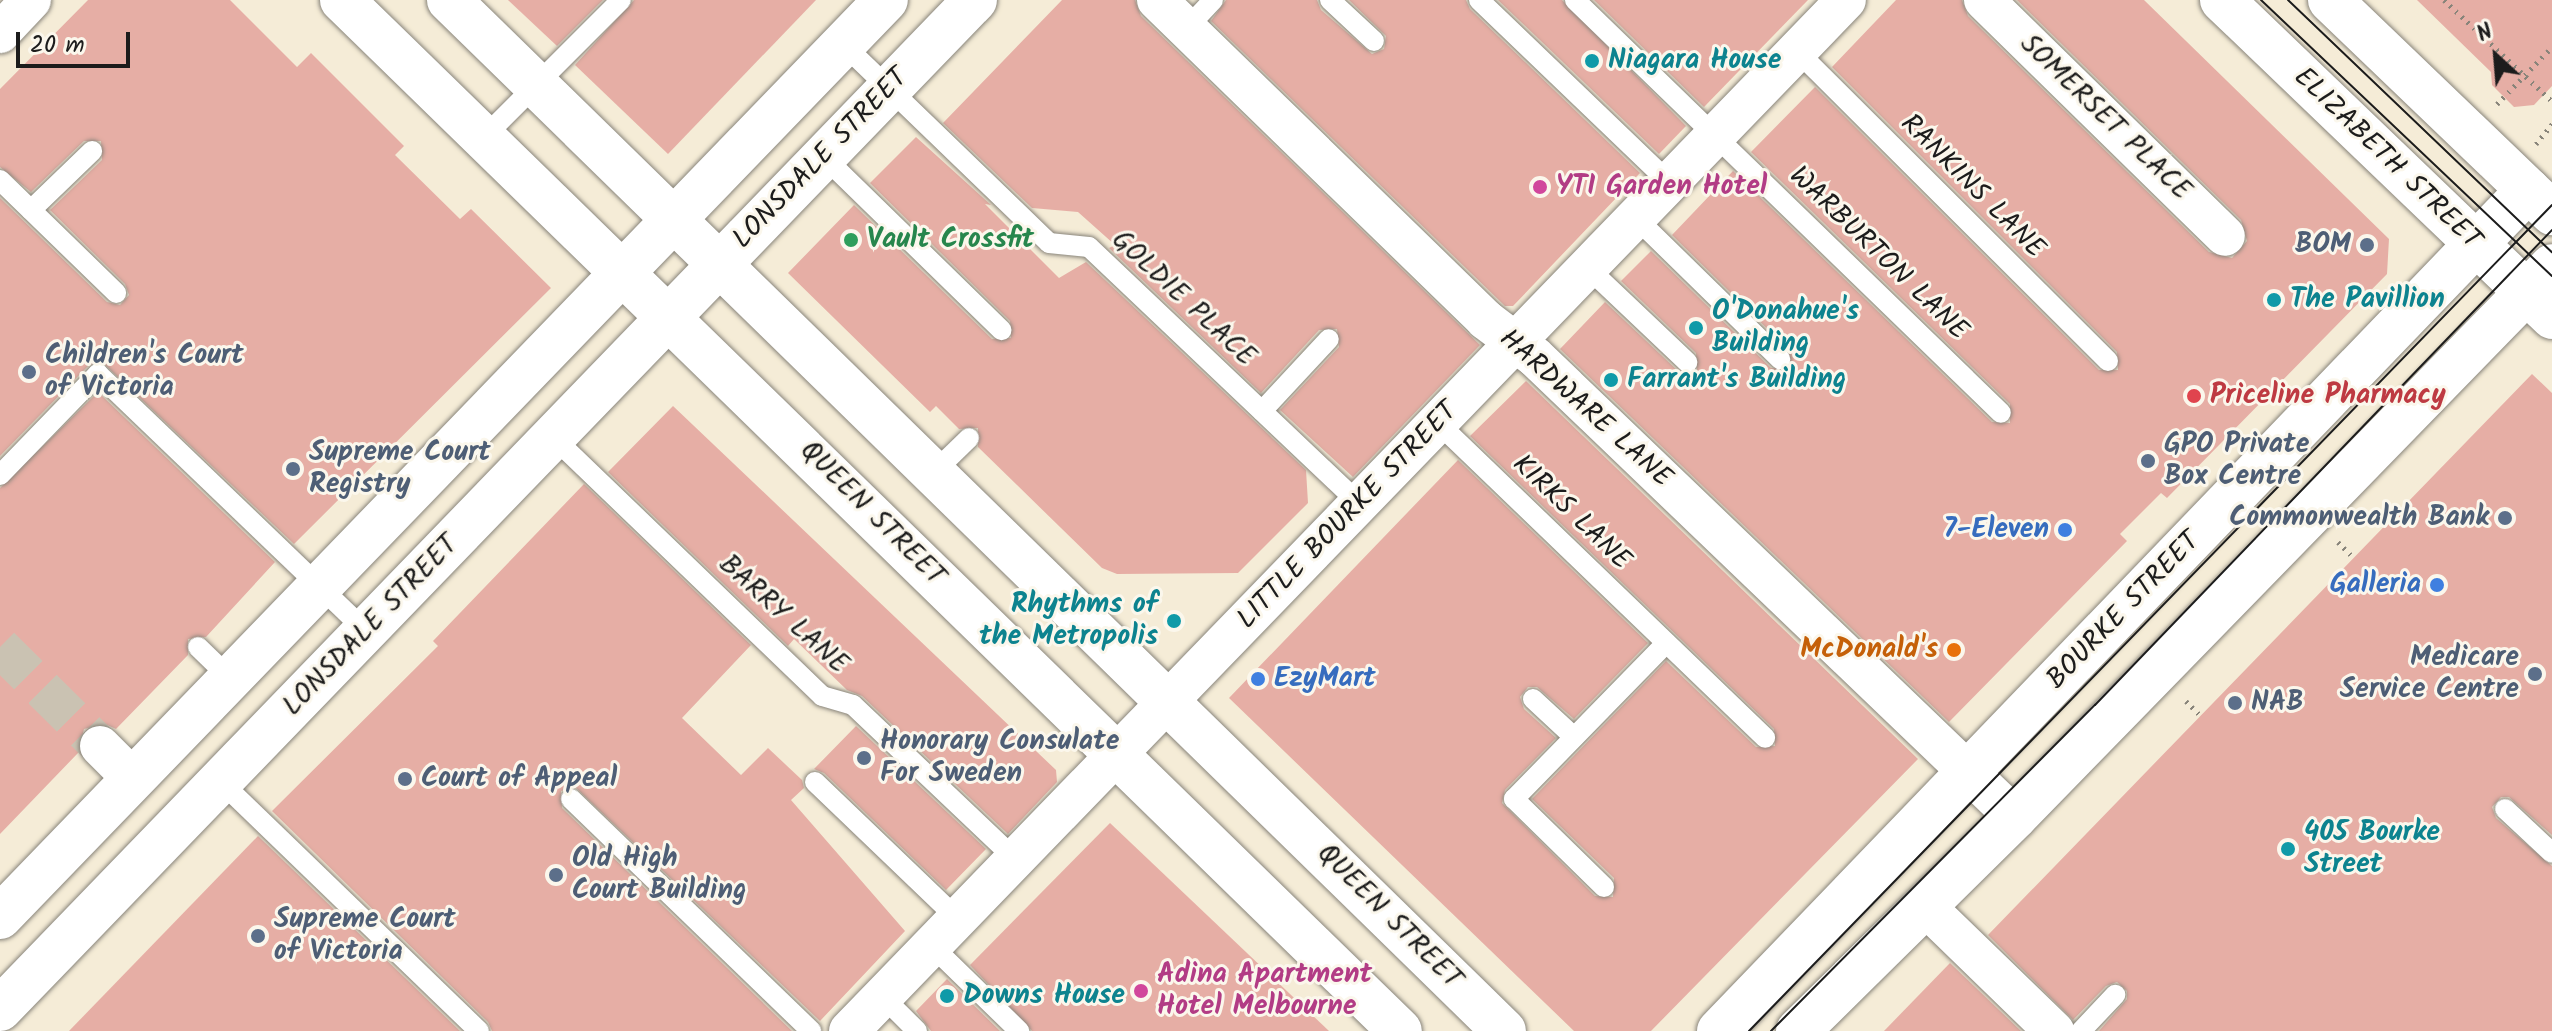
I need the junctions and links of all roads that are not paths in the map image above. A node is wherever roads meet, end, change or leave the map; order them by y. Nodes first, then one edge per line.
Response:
1 (31, 0) edge
2 (342, 0) edge
3 (449, 0) edge
4 (621, 0) edge
5 (886, 0) edge
6 (975, 0) edge
7 (1157, 0) edge
8 (1330, 0) edge
9 (1479, 0) edge
10 (1575, 0) edge
11 (1984, 0) edge
12 (2222, 0) edge
13 (2330, 0) edge
14 (1841, 2) edge
15 (1200, 14) edge
16 (0, 33) edge
17 (1374, 41) dead end
18 (843, 44) junction
19 (1797, 51) junction
20 (535, 85) junction
21 (889, 88) junction
22 (1716, 135) junction
23 (483, 138) junction
24 (92, 151) dead end
25 (824, 157) junction
26 (0, 180) edge
27 (1670, 183) junction
28 (2536, 185) edge
29 (31, 210) junction
30 (1636, 218) junction
31 (673, 222) junction
32 (2225, 236) dead end
33 (2475, 244) junction
34 (718, 266) junction
35 (1588, 268) junction
36 (623, 274) junction
37 (2543, 292) edge
38 (116, 293) dead end
39 (669, 317) junction
40 (1001, 330) dead end
41 (1329, 339) dead end
42 (1516, 343) junction
43 (1780, 359) dead end
44 (2108, 361) dead end
45 (1687, 362) dead end
46 (1262, 411) junction
47 (2001, 413) dead end
48 (1438, 423) junction
49 (553, 437) junction
50 (969, 438) dead end
51 (0, 475) edge
52 (931, 475) junction
53 (1360, 504) junction
54 (319, 586) junction
55 (366, 631) junction
56 (1666, 643) junction
57 (198, 647) dead end
58 (231, 679) junction
59 (1533, 699) dead end
60 (1169, 700) junction
61 (1574, 737) junction
62 (1765, 738) dead end
63 (100, 746) tunnel mouth
64 (1116, 757) junction
65 (1969, 773) junction
66 (133, 779) junction
67 (220, 781) junction
68 (815, 782) dead end
69 (571, 799) dead end
70 (2505, 809) dead end
71 (2015, 817) junction
72 (2552, 853) edge
73 (1015, 859) junction
74 (1604, 887) dead end
75 (1925, 906) junction
76 (0, 917) edge
77 (945, 932) junction
78 (2115, 995) dead end
79 (883, 997) junction
80 (0, 1009) edge
81 (479, 1031) edge
82 (811, 1031) edge
83 (849, 1031) edge
84 (917, 1031) edge
85 (1019, 1031) edge
86 (1400, 1031) edge
87 (1504, 1031) edge
88 (1719, 1031) edge
89 (1798, 1031) edge
90 (2054, 1031) edge
91 (2081, 1031) edge

1 - 16 street
2 - 23 main road, QUEEN STREET
3 - 20 main road, QUEEN STREET
4 - 20 lane
5 - 18 main road
6 - 21 main road, LONSDALE STREET
7 - 15 street, HARDWARE LANE
8 - 17 lane
9 - 27 lane
10 - 22 lane, WARBURTON LANE
11 - 32 street, SOMERSET PLACE
12 - 33 main road, ELIZABETH STREET
13 - 28 main road
14 - 19 street, LITTLE BOURKE STREET
15 - 42 street, HARDWARE LANE
18 - 21 lane, GOLDIE PLACE
18 - 31 main road
19 - 22 street, LITTLE BOURKE STREET
19 - 44 lane, RANKINS LANE
20 - 23 lane
20 - 31 main road, QUEEN STREET
21 - 25 main road, LONSDALE STREET
21 - 46 lane, GOLDIE PLACE
22 - 27 street, LITTLE BOURKE STREET
22 - 47 lane, WARBURTON LANE
23 - 36 main road, QUEEN STREET
24 - 29 lane
25 - 34 main road, LONSDALE STREET
25 - 40 lane
26 - 29 lane
27 - 30 street, LITTLE BOURKE STREET
28 - 33 main road, BOURKE STREET
29 - 38 lane
30 - 35 street, LITTLE BOURKE STREET
30 - 43 lane
31 - 34 main road, QUEEN STREET
31 - 36 main road
33 - 37 main road, ELIZABETH STREET
33 - 65 main road, BOURKE STREET
34 - 39 main road, LONSDALE STREET
34 - 52 main road, QUEEN STREET
35 - 42 street, LITTLE BOURKE STREET
35 - 45 lane
36 - 39 main road, QUEEN STREET
36 - 54 main road
37 - 71 main road
39 - 49 main road, LONSDALE STREET
39 - 64 main road, QUEEN STREET
41 - 46 lane
42 - 48 street, LITTLE BOURKE STREET
42 - 65 street, HARDWARE LANE
46 - 53 lane, GOLDIE PLACE
48 - 53 street, LITTLE BOURKE STREET
48 - 56 lane, KIRKS LANE
49 - 55 main road, LONSDALE STREET
49 - 73 lane, BARRY LANE
50 - 52 lane
51 - 54 lane
52 - 60 main road, QUEEN STREET
53 - 60 street, LITTLE BOURKE STREET
54 - 55 lane
54 - 58 main road
55 - 67 main road, LONSDALE STREET
56 - 61 lane
56 - 62 lane, KIRKS LANE
57 - 58 lane
58 - 66 main road
59 - 61 lane
60 - 64 street, LITTLE BOURKE STREET
60 - 87 main road, QUEEN STREET
61 - 74 lane
63 - 66 street
64 - 73 street, LITTLE BOURKE STREET
64 - 86 main road, QUEEN STREET
65 - 71 street, HARDWARE LANE
65 - 88 main road, BOURKE STREET
66 - 76 main road
67 - 80 main road, LONSDALE STREET
67 - 81 lane
68 - 77 lane
69 - 82 lane
70 - 72 lane
71 - 75 main road
73 - 77 street, LITTLE BOURKE STREET
75 - 89 main road
75 - 90 street
77 - 79 street, LITTLE BOURKE STREET
77 - 85 lane
78 - 91 lane
79 - 83 street, LITTLE BOURKE STREET
79 - 84 lane

